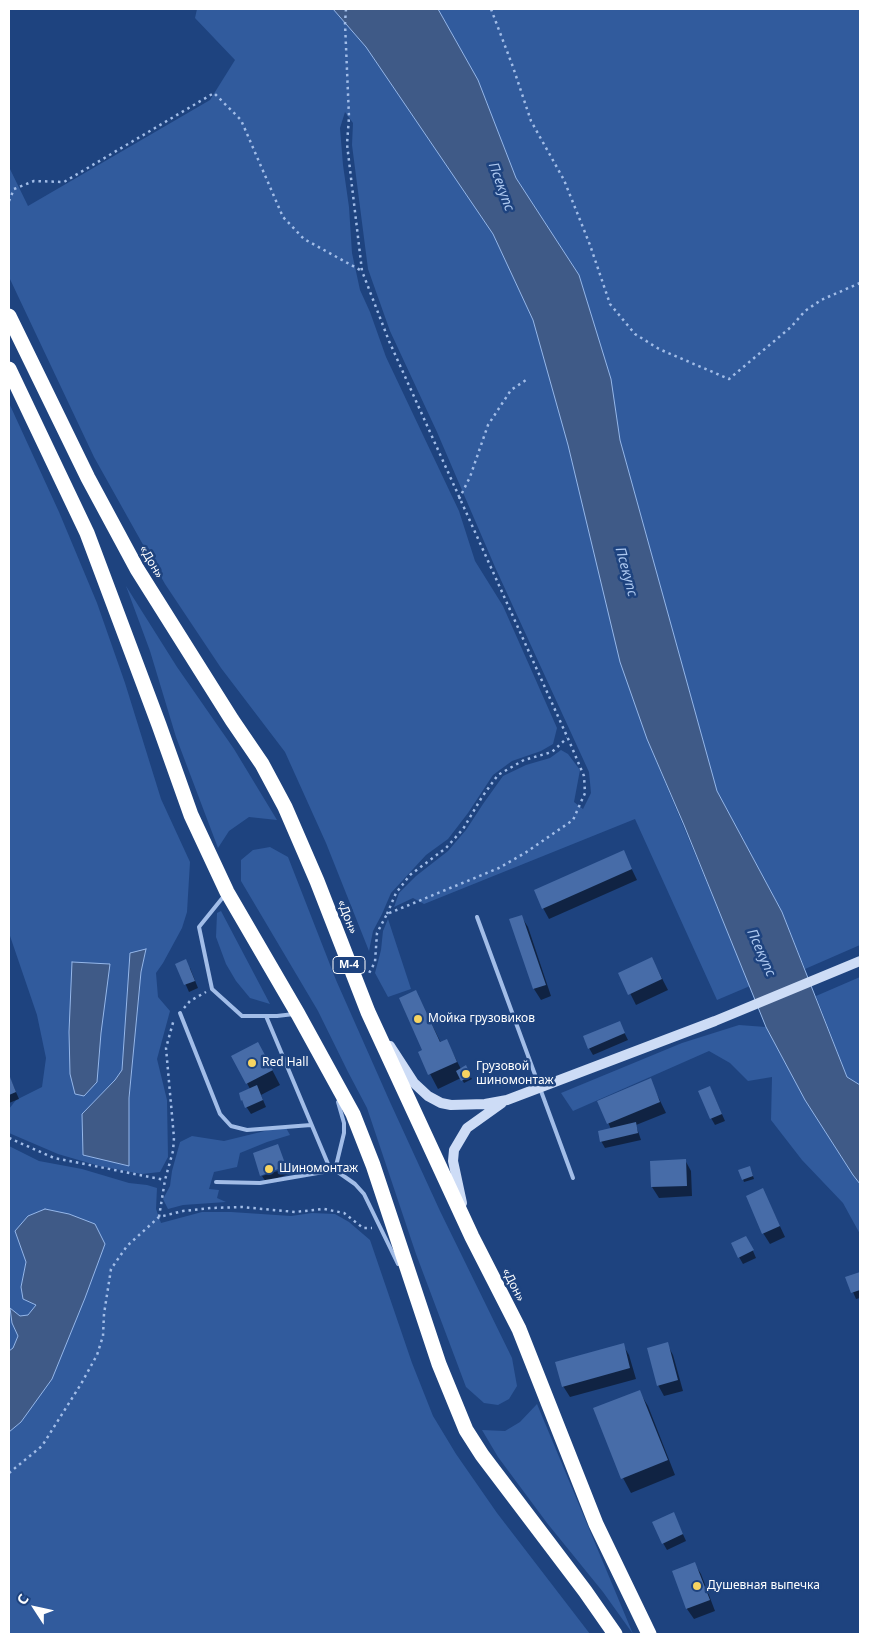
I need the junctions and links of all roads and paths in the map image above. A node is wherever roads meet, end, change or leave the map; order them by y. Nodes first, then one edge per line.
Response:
1 (346, 9) edge
2 (491, 9) edge
3 (9, 201) edge
4 (362, 272) junction
5 (860, 283) edge
6 (9, 316) edge
7 (9, 369) edge
8 (526, 380) dead end
9 (459, 500) junction
10 (567, 738) junction
11 (227, 892) junction
12 (388, 914) junction
13 (477, 917) dead end
14 (860, 961) edge
15 (212, 989) junction
16 (360, 992) junction
17 (368, 1012) junction
18 (180, 1013) junction
19 (298, 1014) junction
20 (266, 1016) junction
21 (317, 1048) junction
22 (540, 1088) junction
23 (334, 1091) dead end
24 (337, 1100) dead end
25 (507, 1100) junction
26 (311, 1125) junction
27 (9, 1138) edge
28 (333, 1170) junction
29 (573, 1178) dead end
30 (165, 1180) junction
31 (216, 1182) dead end
32 (159, 1217) junction
33 (381, 1229) junction
34 (472, 1237) junction
35 (400, 1266) dead end
36 (404, 1274) dead end
37 (416, 1299) junction
38 (9, 1473) edge
39 (615, 1634) edge
40 (649, 1634) edge

1 - 4 path
2 - 5 path
3 - 4 path
4 - 9 path
6 - 16 highway, «Дон» / М-4
7 - 11 highway
8 - 9 path
9 - 10 path
10 - 12 path
10 - 12 path
11 - 15 lane
11 - 19 highway
12 - 16 path
13 - 22 lane
14 - 22 main road
15 - 18 path
15 - 20 lane
16 - 17 highway, «Дон» / М-4
17 - 25 main road, М-4
17 - 34 highway, «Дон» / М-4
18 - 26 lane
18 - 30 path
19 - 20 lane
19 - 21 highway
20 - 26 lane
21 - 23 lane
21 - 37 highway
22 - 25 main road
22 - 29 lane
24 - 28 lane
25 - 34 main road, М-4
26 - 28 lane
27 - 30 path
28 - 31 lane
28 - 33 lane
30 - 32 path
32 - 33 path
32 - 38 path
33 - 35 lane
34 - 40 highway, «Дон» / М-4
36 - 37 lane
37 - 39 highway

